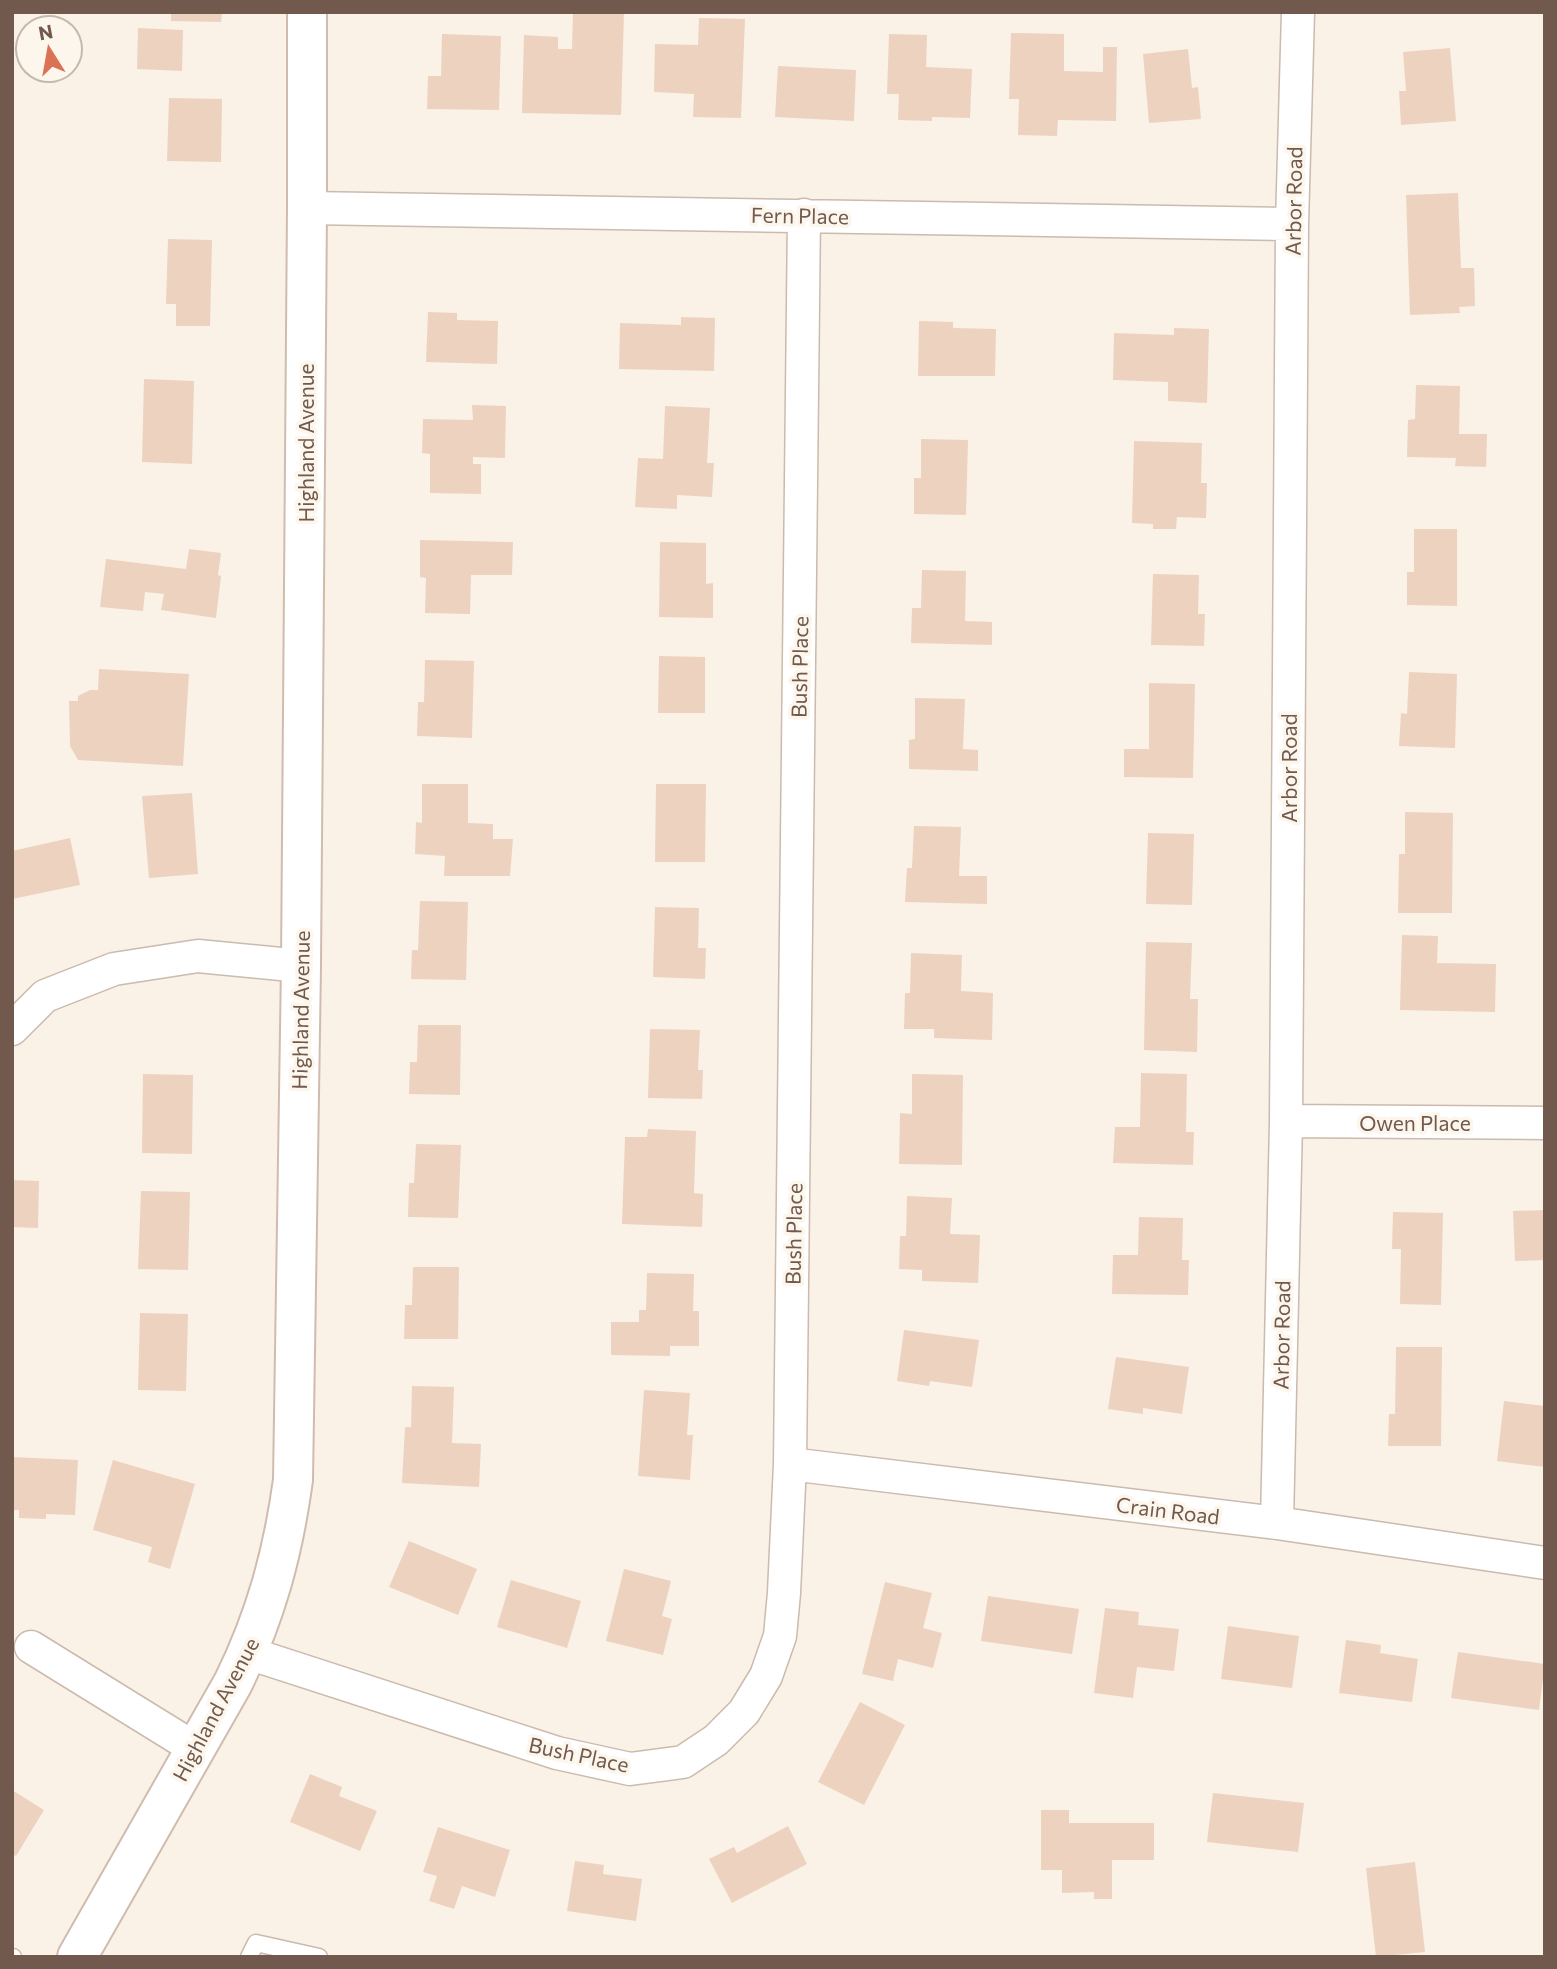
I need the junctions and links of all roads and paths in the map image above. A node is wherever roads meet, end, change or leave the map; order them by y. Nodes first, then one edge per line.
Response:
1 (307, 12) edge
2 (1298, 12) edge
3 (307, 208) junction
4 (804, 215) junction
5 (1292, 224) junction
6 (301, 966) junction
7 (12, 1029) edge
8 (1286, 1121) junction
9 (1545, 1123) edge
10 (790, 1464) junction
11 (1277, 1523) junction
12 (1545, 1563) edge
13 (30, 1647) dead end
14 (248, 1653) junction
15 (196, 1749) junction
16 (77, 1957) edge
17 (249, 1957) edge
18 (320, 1957) edge

1 - 3 street, Highland Avenue
2 - 5 street, Arbor Road
3 - 4 street, Fern Place
3 - 6 street, Highland Avenue
4 - 5 street, Fern Place
4 - 10 street, Bush Place
5 - 8 street, Arbor Road
6 - 7 street
6 - 14 street, Highland Avenue
8 - 9 street, Owen Place
8 - 11 street, Arbor Road
10 - 11 street, Crain Road
10 - 14 street, Bush Place
11 - 12 street, Crain Road
13 - 15 street
14 - 15 street, Highland Avenue
15 - 16 street, Highland Avenue
17 - 18 lane

